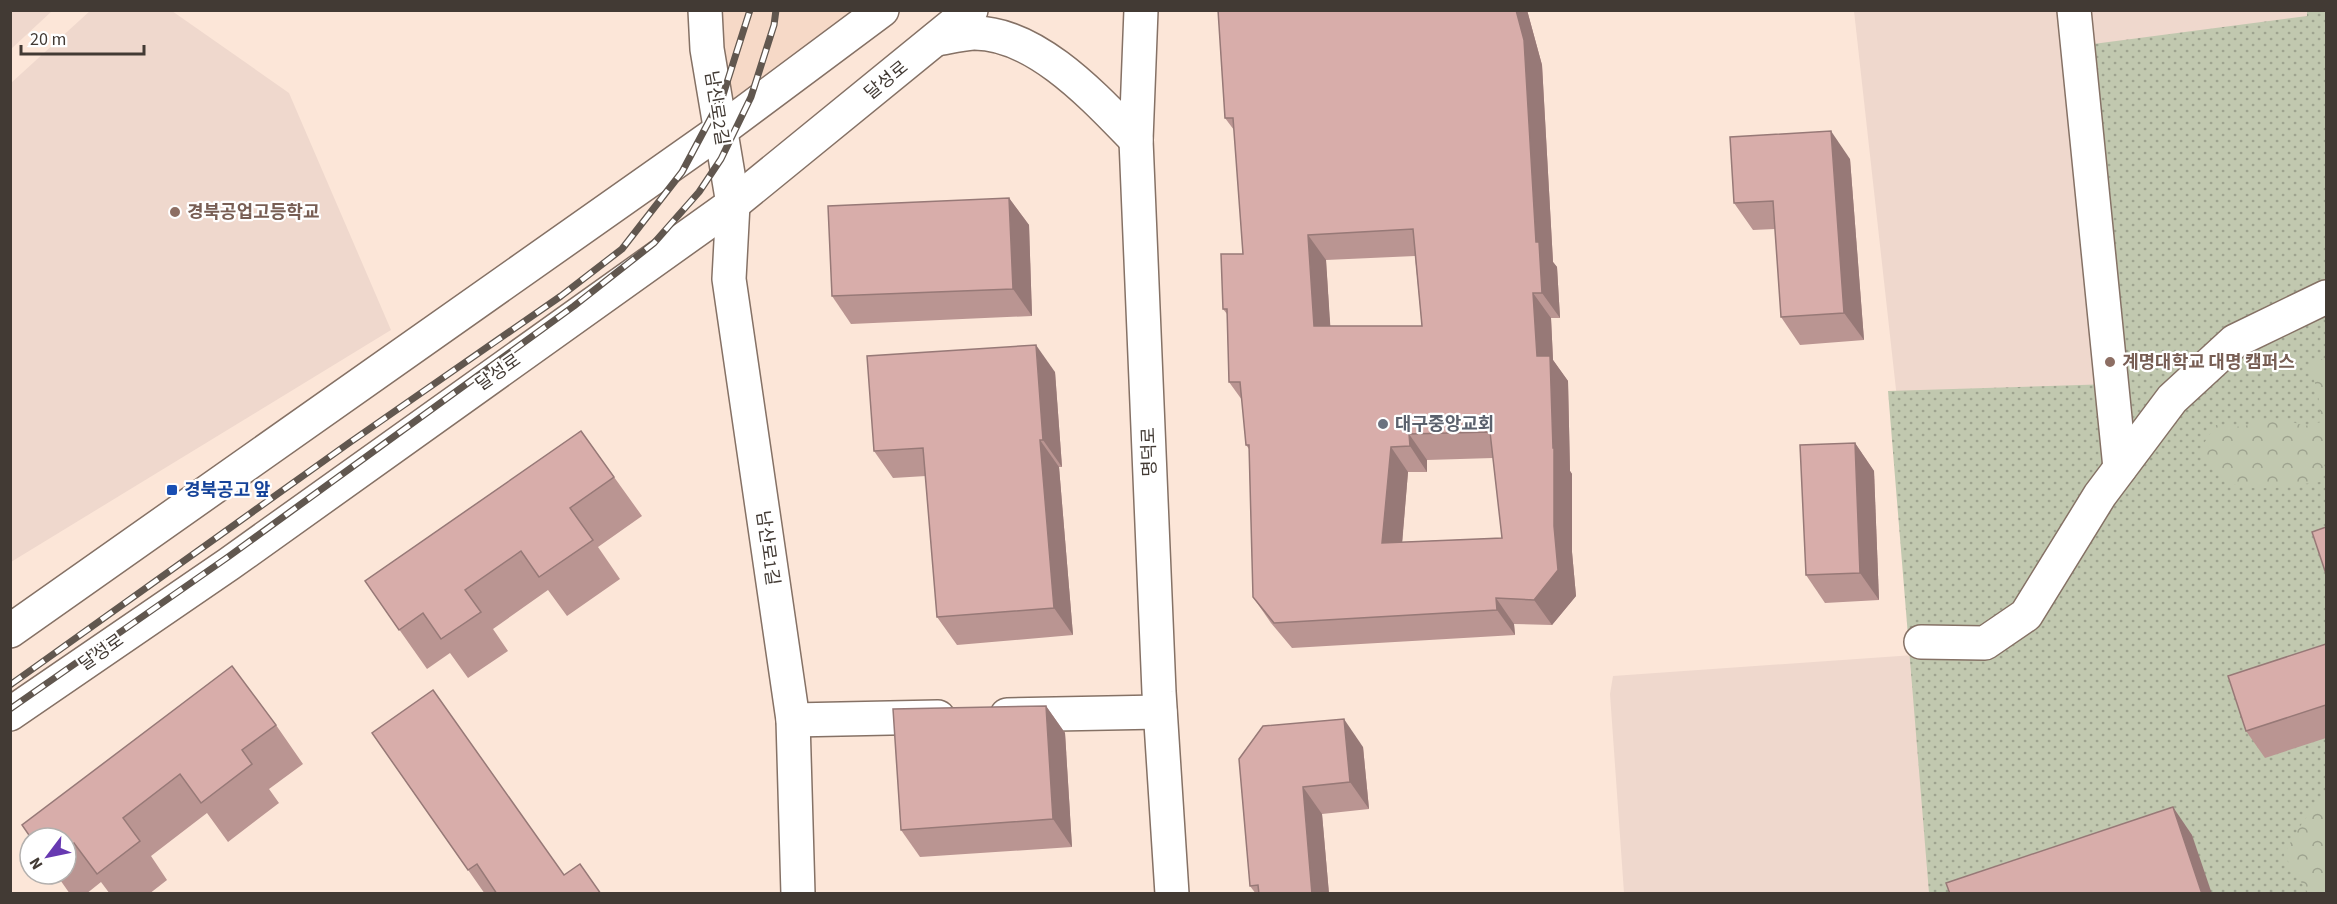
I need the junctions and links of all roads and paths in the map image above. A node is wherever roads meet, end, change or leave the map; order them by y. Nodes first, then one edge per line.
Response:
1 (705, 10) edge
2 (882, 10) edge
3 (971, 10) edge
4 (1141, 10) edge
5 (2074, 10) edge
6 (936, 39) junction
7 (721, 130) junction
8 (1136, 140) junction
9 (733, 204) junction
10 (2326, 297) edge
11 (2120, 468) junction
12 (10, 631) edge
13 (1920, 642) dead end
14 (1160, 712) junction
15 (10, 714) edge
16 (792, 720) junction
17 (798, 894) edge
18 (1172, 894) edge

1 - 7 main road, 남산로2길
2 - 7 main road
3 - 6 main road, 달성로
4 - 8 main road, 명덕로
5 - 11 main road
6 - 8 main road
6 - 9 main road, 달성로
7 - 9 main road, 남산로2길
7 - 12 main road
8 - 14 main road, 명덕로
9 - 15 main road, 달성로
9 - 16 main road, 남산로1길
10 - 11 main road
11 - 13 main road
14 - 16 main road
14 - 18 main road, 명덕로
16 - 17 main road, 남산로1길

